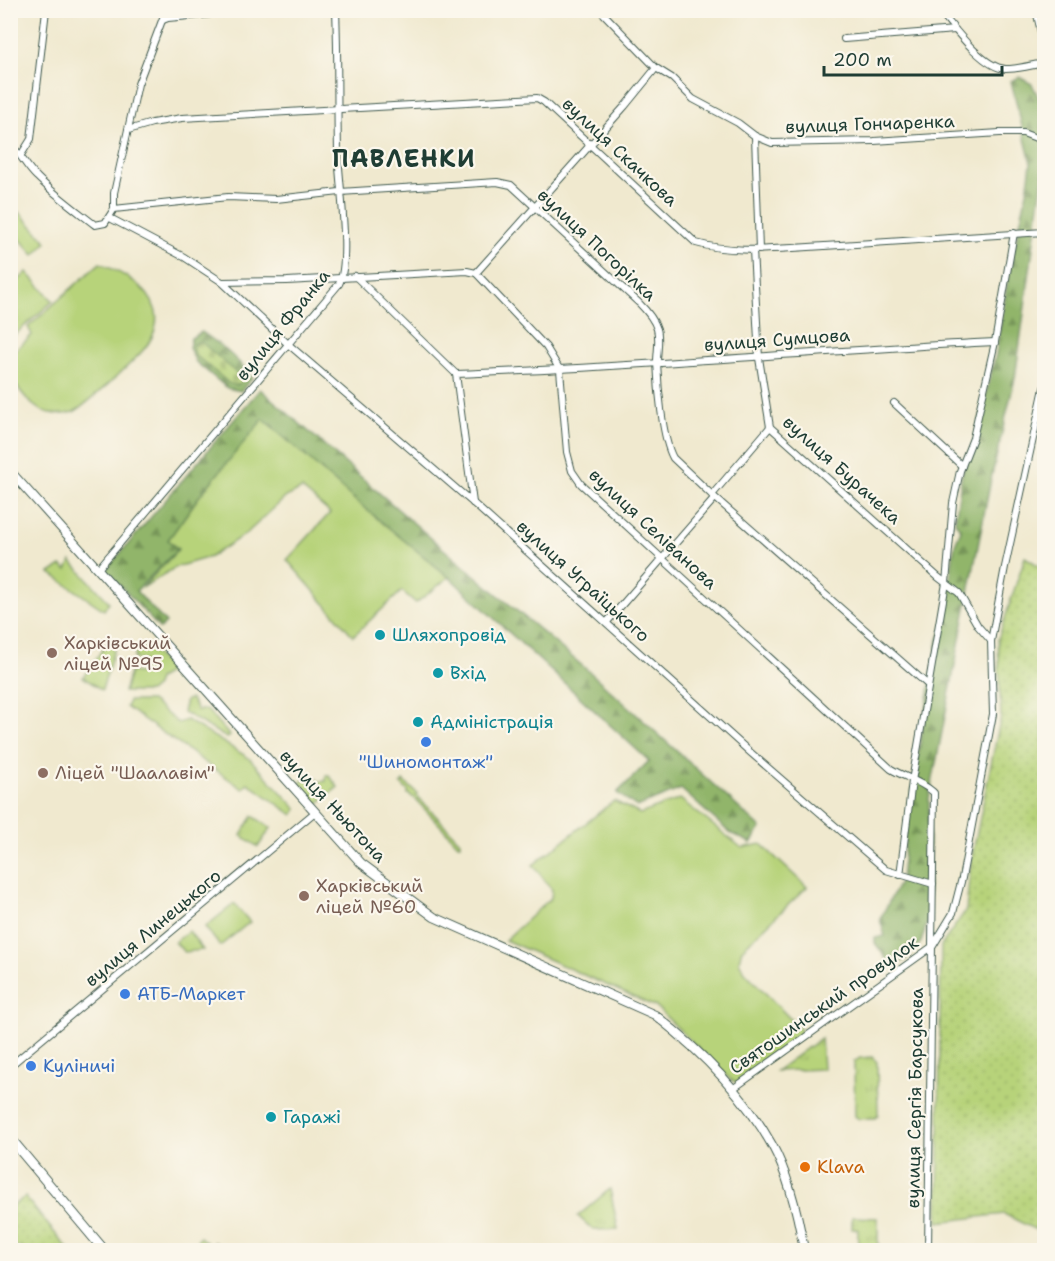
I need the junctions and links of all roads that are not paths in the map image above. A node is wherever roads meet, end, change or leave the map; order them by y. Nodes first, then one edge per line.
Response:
1 (46, 10) edge
2 (166, 10) edge
3 (255, 10) edge
4 (336, 10) edge
5 (600, 10) edge
6 (939, 10) edge
7 (1036, 10) edge
8 (163, 20) junction
9 (955, 30) junction
10 (1043, 31) edge
11 (844, 39) dead end
12 (1044, 46) edge
13 (1044, 63) edge
14 (656, 68) junction
15 (339, 108) junction
16 (128, 130) junction
17 (755, 136) junction
18 (1044, 141) edge
19 (10, 144) edge
20 (589, 145) junction
21 (21, 155) junction
22 (340, 192) junction
23 (534, 206) junction
24 (114, 209) junction
25 (110, 218) junction
26 (1044, 232) edge
27 (1014, 233) junction
28 (756, 250) junction
29 (476, 273) junction
30 (355, 276) junction
31 (343, 277) junction
32 (222, 282) junction
33 (995, 342) junction
34 (288, 344) junction
35 (759, 358) junction
36 (657, 364) junction
37 (560, 370) junction
38 (456, 374) junction
39 (1044, 388) edge
40 (894, 403) dead end
41 (770, 427) junction
42 (962, 466) junction
43 (10, 471) edge
44 (714, 496) junction
45 (473, 503) junction
46 (662, 560) junction
47 (98, 569) junction
48 (946, 583) junction
49 (606, 622) junction
50 (990, 641) junction
51 (927, 684) junction
52 (912, 781) junction
53 (934, 794) joint
54 (315, 812) junction
55 (900, 875) junction
56 (933, 884) junction
57 (933, 946) junction
58 (10, 1066) edge
59 (734, 1088) junction
60 (10, 1138) edge
61 (104, 1251) edge
62 (804, 1251) edge
63 (928, 1251) edge

1 - 21 street
2 - 8 street
3 - 8 street
4 - 15 street, вулиця Франка
5 - 14 street, вулиця Гончаренка
6 - 9 street
7 - 10 street
8 - 16 street
9 - 11 street
9 - 13 street
10 - 12 street
14 - 17 street, вулиця Гончаренка
14 - 20 street
15 - 16 street, вулиця Скачкова
15 - 20 street, вулиця Скачкова
15 - 22 street, вулиця Франка
16 - 24 street
17 - 18 street, вулиця Гончаренка
17 - 28 street, вулиця Бурачека
19 - 21 street
20 - 23 street
20 - 28 street, вулиця Скачкова
21 - 25 street
22 - 23 street, вулиця Погорілка
22 - 24 street, вулиця Погорілка
22 - 31 street, вулиця Франка
23 - 29 street
23 - 36 street, вулиця Погорілка
24 - 25 street
25 - 32 street
26 - 27 street, вулиця Скачкова
27 - 28 street, вулиця Скачкова
27 - 33 street
28 - 35 street, вулиця Бурачека
29 - 30 street
29 - 37 street, вулиця Селіванова
30 - 31 street
30 - 38 street
31 - 32 street
31 - 34 street, вулиця Франка
32 - 34 street, вулиця Уграїцького
33 - 35 street, вулиця Сумцова
33 - 42 street
34 - 45 street, вулиця Уграїцького
34 - 47 street, вулиця Франка
35 - 36 street, вулиця Сумцова
35 - 41 street, вулиця Бурачека
36 - 37 street, вулиця Сумцова
36 - 44 street, вулиця Погорілка
37 - 38 street, вулиця Сумцова
37 - 46 street, вулиця Селіванова
38 - 45 street
39 - 50 street
40 - 42 street
41 - 44 street
41 - 48 street, вулиця Бурачека
42 - 48 street
43 - 47 street, вулиця Ньютона
44 - 46 street
44 - 51 street, вулиця Погорілка
45 - 49 street, вулиця Уграїцького
46 - 49 street
46 - 52 street, вулиця Селіванова
47 - 54 street, вулиця Ньютона
48 - 50 street, вулиця Бурачека
48 - 51 street
49 - 55 street, вулиця Уграїцького
50 - 57 street
51 - 52 street
52 - 53 street, вулиця Селіванова
52 - 55 street
53 - 56 street, вулиця Сергія Барсукова
54 - 58 street, вулиця Линецького
54 - 59 street, вулиця Ньютона
55 - 56 street, вулиця Уграїцького
56 - 57 street, вулиця Сергія Барсукова
57 - 59 street, Святошинський провулок
57 - 63 street, вулиця Сергія Барсукова
59 - 62 street, вулиця Ньютона
60 - 61 main road

